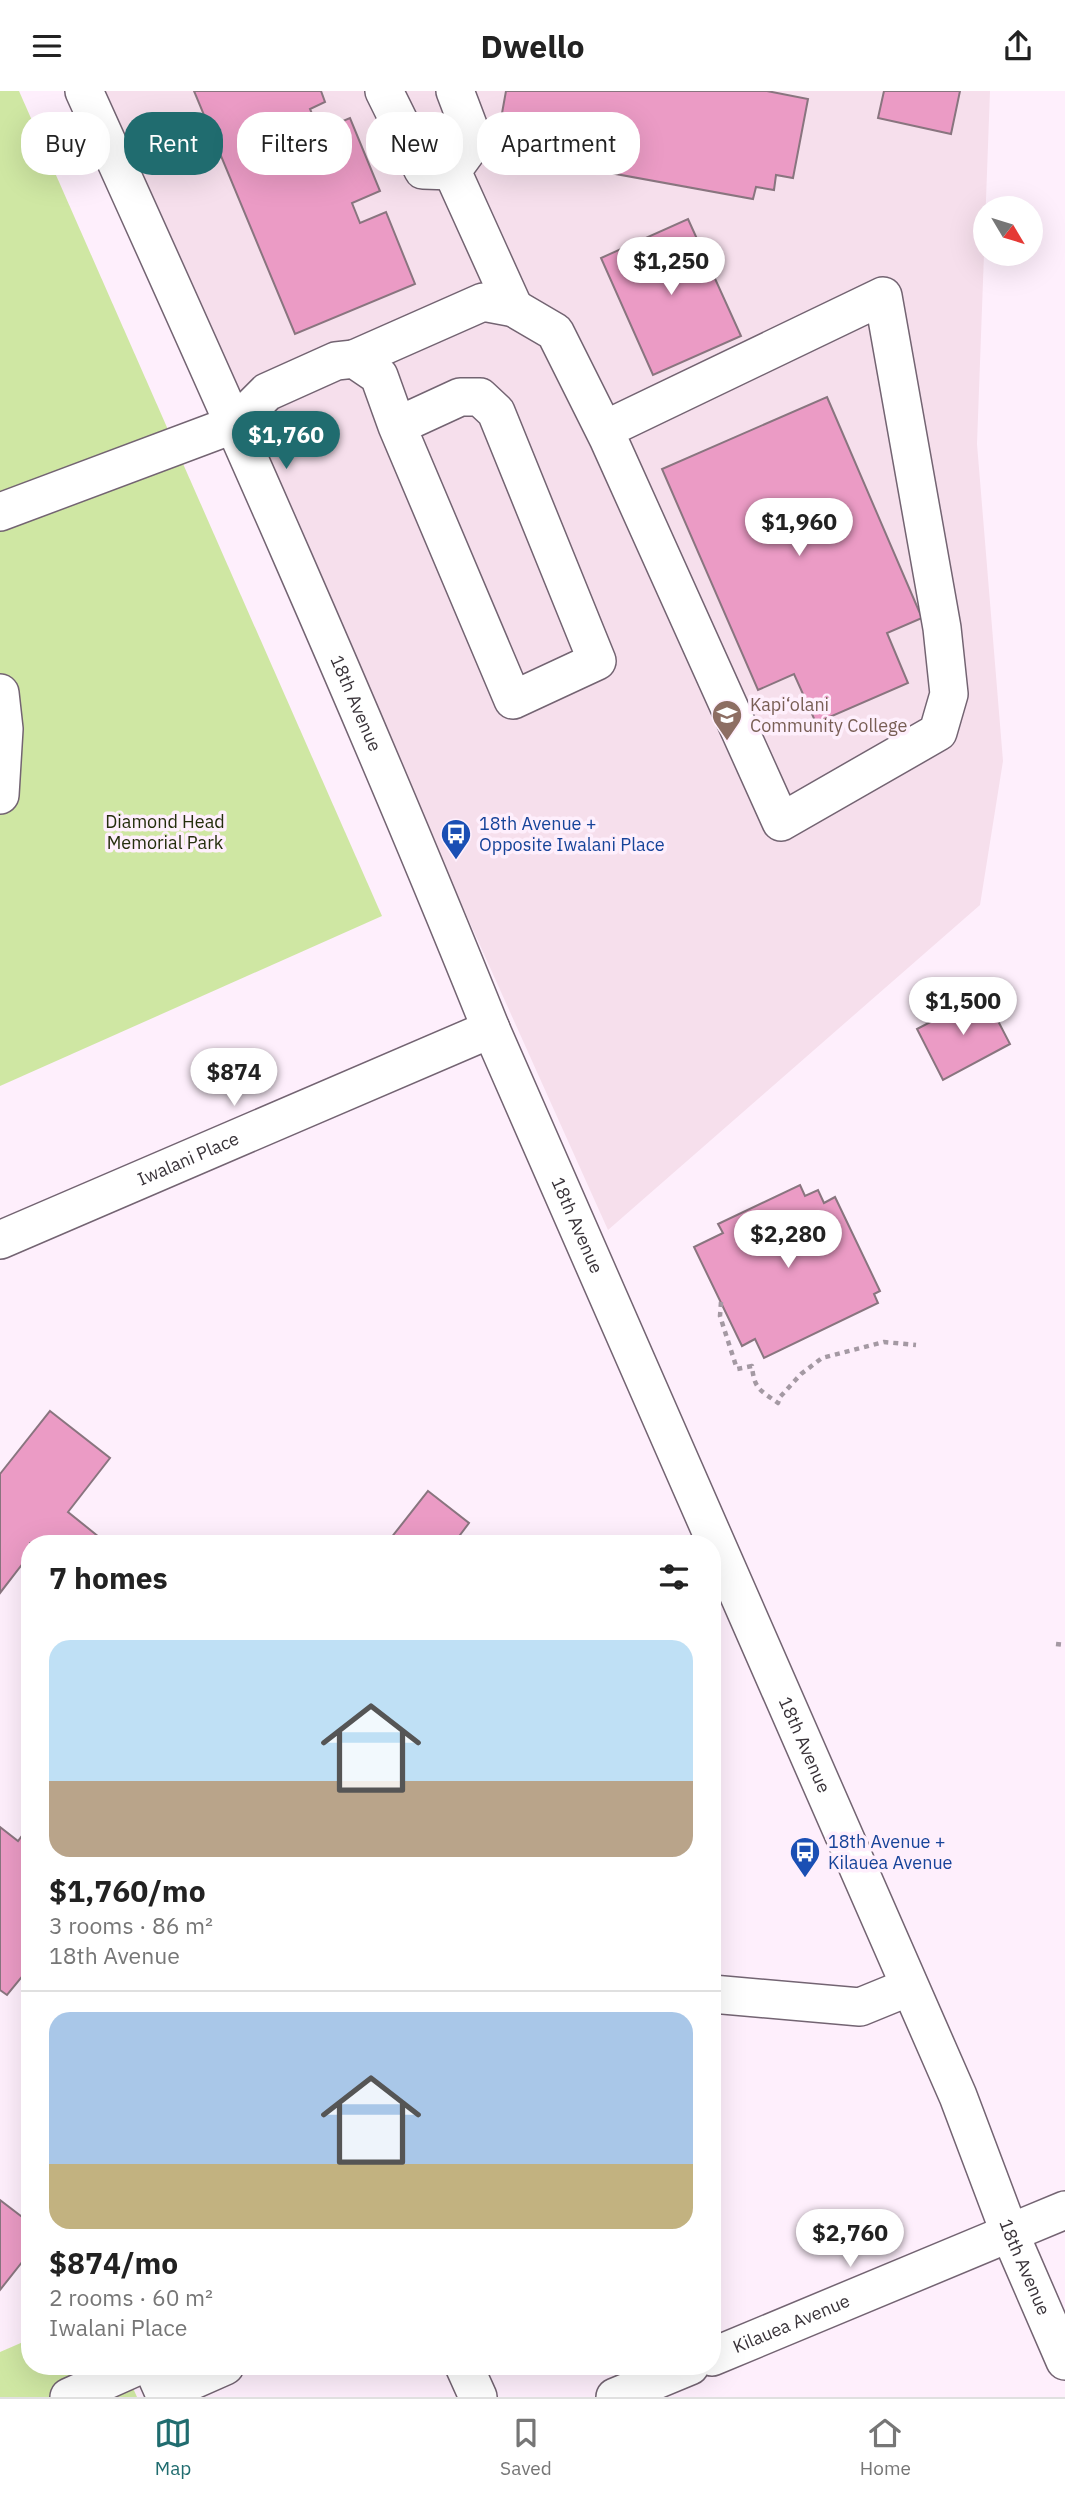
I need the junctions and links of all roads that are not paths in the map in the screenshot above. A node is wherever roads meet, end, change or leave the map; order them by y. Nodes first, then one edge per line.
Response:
1 (84, 91) edge
2 (384, 91) edge
3 (455, 91) edge
4 (394, 112) edge
5 (463, 112) edge
6 (463, 112) edge
7 (463, 156) edge
8 (454, 175) edge
9 (514, 308) junction
10 (354, 359) junction
11 (235, 424) junction
12 (397, 426) junction
13 (604, 430) junction
14 (0, 512) edge
15 (0, 693) edge
16 (0, 795) edge
17 (491, 1029) junction
18 (0, 1240) edge
19 (712, 1535) edge
20 (721, 1556) edge
21 (909, 1987) junction
22 (721, 1995) edge
23 (1065, 2210) edge
24 (1010, 2234) junction
25 (721, 2353) edge
26 (1065, 2361) edge
27 (118, 2375) edge
28 (156, 2375) edge
29 (205, 2375) edge
30 (468, 2375) edge
31 (668, 2375) edge
32 (69, 2397) edge
33 (478, 2397) edge
34 (615, 2397) edge

1 - 11 street, 18th Avenue
2 - 4 street
3 - 6 street
5 - 7 street
8 - 9 street
9 - 10 street
9 - 13 street
10 - 11 street
10 - 12 street
11 - 14 street
11 - 17 street, 18th Avenue
12 - 12 street
13 - 13 street
15 - 16 street
17 - 18 street, Iwalani Place
17 - 19 street, 18th Avenue
20 - 21 street, 18th Avenue
21 - 22 street
21 - 24 street, 18th Avenue
23 - 24 street, Kilauea Avenue
24 - 25 street, Kilauea Avenue
24 - 26 street, 18th Avenue
27 - 32 street
28 - 29 street
30 - 33 street
31 - 34 street

